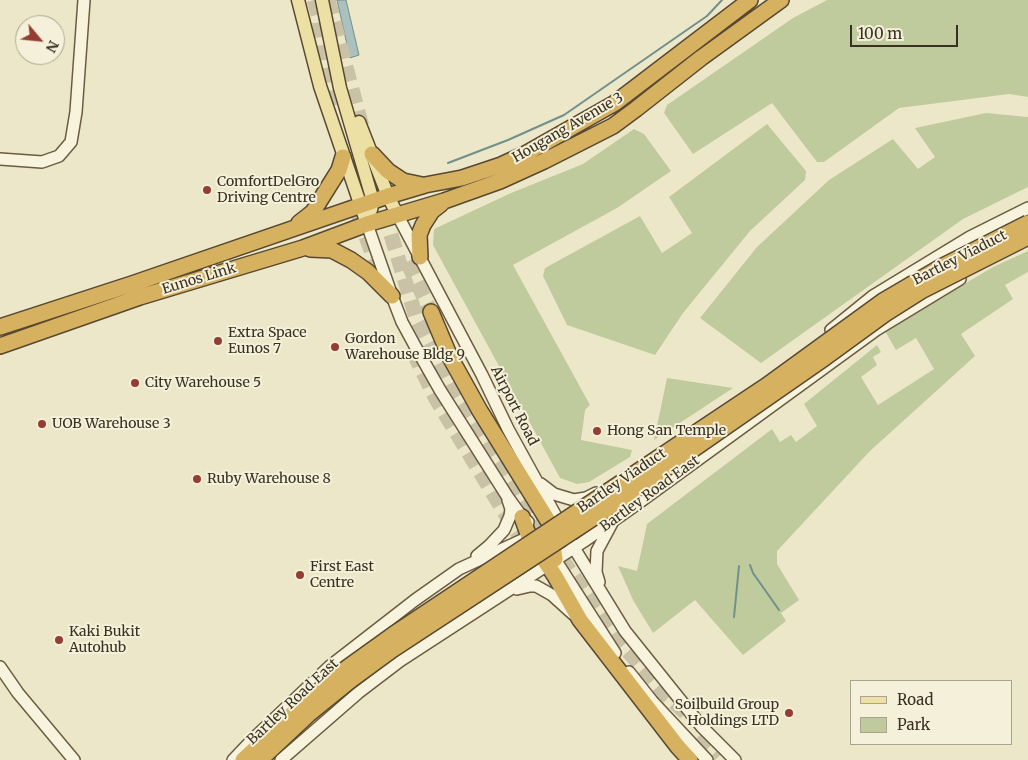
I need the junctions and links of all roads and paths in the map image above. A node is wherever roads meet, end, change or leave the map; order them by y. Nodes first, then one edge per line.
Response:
1 (84, 0) edge
2 (298, 0) edge
3 (322, 0) edge
4 (781, 0) edge
5 (747, 3) edge
6 (327, 30) junction
7 (638, 86) junction
8 (655, 94) junction
9 (372, 154) junction
10 (343, 157) junction
11 (0, 159) edge
12 (425, 185) junction
13 (388, 196) junction
14 (444, 201) junction
15 (367, 203) junction
16 (1028, 208) edge
17 (398, 216) junction
18 (1028, 223) edge
19 (367, 224) junction
20 (285, 232) junction
21 (1028, 237) edge
22 (1028, 242) edge
23 (303, 248) junction
24 (420, 257) junction
25 (934, 259) junction
26 (947, 286) junction
27 (392, 296) junction
28 (431, 312) tunnel mouth
29 (0, 327) edge
30 (0, 346) edge
31 (749, 389) junction
32 (762, 413) junction
33 (537, 481) junction
34 (507, 496) junction
35 (522, 517) joint
36 (554, 521) junction
37 (612, 521) junction
38 (533, 535) junction
39 (574, 548) junction
40 (551, 562) junction
41 (459, 569) junction
42 (508, 591) junction
43 (606, 602) junction
44 (580, 620) junction
45 (0, 667) edge
46 (306, 710) junction
47 (74, 760) edge
48 (234, 760) edge
49 (243, 760) edge
50 (260, 760) edge
51 (281, 760) edge
52 (690, 760) edge
53 (707, 760) edge
54 (735, 760) edge

1 - 11 main road
2 - 10 main road, Airport Road
3 - 6 main road, Airport Road
4 - 8 highway, Hougang Avenue 3
5 - 7 highway, Hougang Avenue 3
6 - 9 main road, Airport Road
6 - 15 main road, Airport Road
7 - 8 highway
7 - 12 highway, Hougang Avenue 3
8 - 14 highway, Hougang Avenue 3
9 - 12 highway
9 - 13 main road, Airport Road
10 - 15 main road, Airport Road
10 - 20 highway
12 - 13 highway, Hougang Avenue 3
13 - 15 highway, Hougang Avenue 3
13 - 17 main road, Airport Road
14 - 17 highway, Hougang Avenue 3
14 - 24 highway
15 - 19 main road, Airport Road
15 - 20 highway, Eunos Link
16 - 25 main road
17 - 19 highway, Eunos Link
17 - 24 main road, Airport Road
18 - 46 highway, Bartley Viaduct, bridge
19 - 23 highway, Eunos Link
19 - 27 main road, Airport Road
20 - 29 highway, Eunos Link
21 - 46 highway, Bartley Viaduct, bridge
22 - 26 main road, Bartley Road East
23 - 27 highway
23 - 30 highway, Eunos Link
24 - 33 main road, Airport Road
25 - 26 main road
25 - 31 main road
26 - 32 main road, Bartley Road East
27 - 34 main road, Airport Road
28 - 36 highway
31 - 32 main road
31 - 33 main road
32 - 37 main road, Bartley Road East
33 - 36 main road, Airport Road
34 - 35 main road, Airport Road
34 - 41 main road
35 - 38 highway
36 - 38 main road, Bartley Road East
36 - 39 main road, Airport Road
36 - 40 highway
37 - 39 main road, Bartley Road East
37 - 43 main road
38 - 40 highway
38 - 41 main road, Bartley Road East
39 - 40 main road, Bartley Road East
39 - 43 main road, Airport Road
40 - 42 main road, Bartley Road East
40 - 44 highway
40 - 53 main road
41 - 48 main road, Bartley Road East
42 - 44 main road
42 - 51 main road, Bartley Road East
43 - 54 main road, Airport Road
44 - 52 highway
45 - 47 main road
46 - 49 highway, Bartley Road East
46 - 50 highway, Bartley Road East

